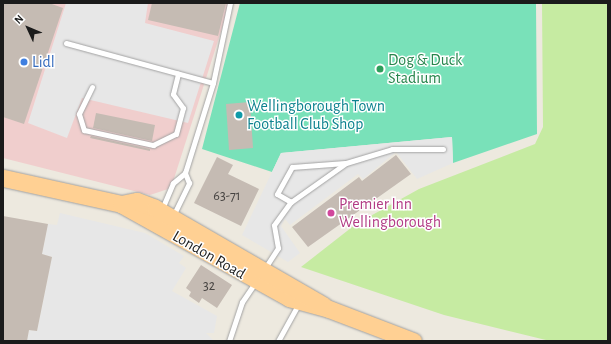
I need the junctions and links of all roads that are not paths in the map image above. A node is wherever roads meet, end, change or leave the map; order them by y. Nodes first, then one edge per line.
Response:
1 (230, 3) edge
2 (66, 43) dead end
3 (178, 74) junction
4 (213, 83) junction
5 (92, 87) dead end
6 (443, 149) dead end
7 (346, 163) junction
8 (185, 173) junction
9 (3, 178) edge
10 (291, 202) junction
11 (165, 218) junction
12 (260, 276) junction
13 (299, 302) junction
14 (329, 309) junction
15 (228, 341) edge
16 (278, 341) edge
17 (413, 341) edge

1 - 4 lane
2 - 3 lane
3 - 4 lane
3 - 5 lane
4 - 8 lane
6 - 7 lane
7 - 10 lane
7 - 10 lane
8 - 11 lane
8 - 11 lane
9 - 11 main road, London Road
10 - 12 lane
11 - 12 main road, London Road
12 - 13 main road, London Road
12 - 14 main road
12 - 15 lane
13 - 14 main road, London Road
13 - 16 lane
14 - 17 main road, London Road

